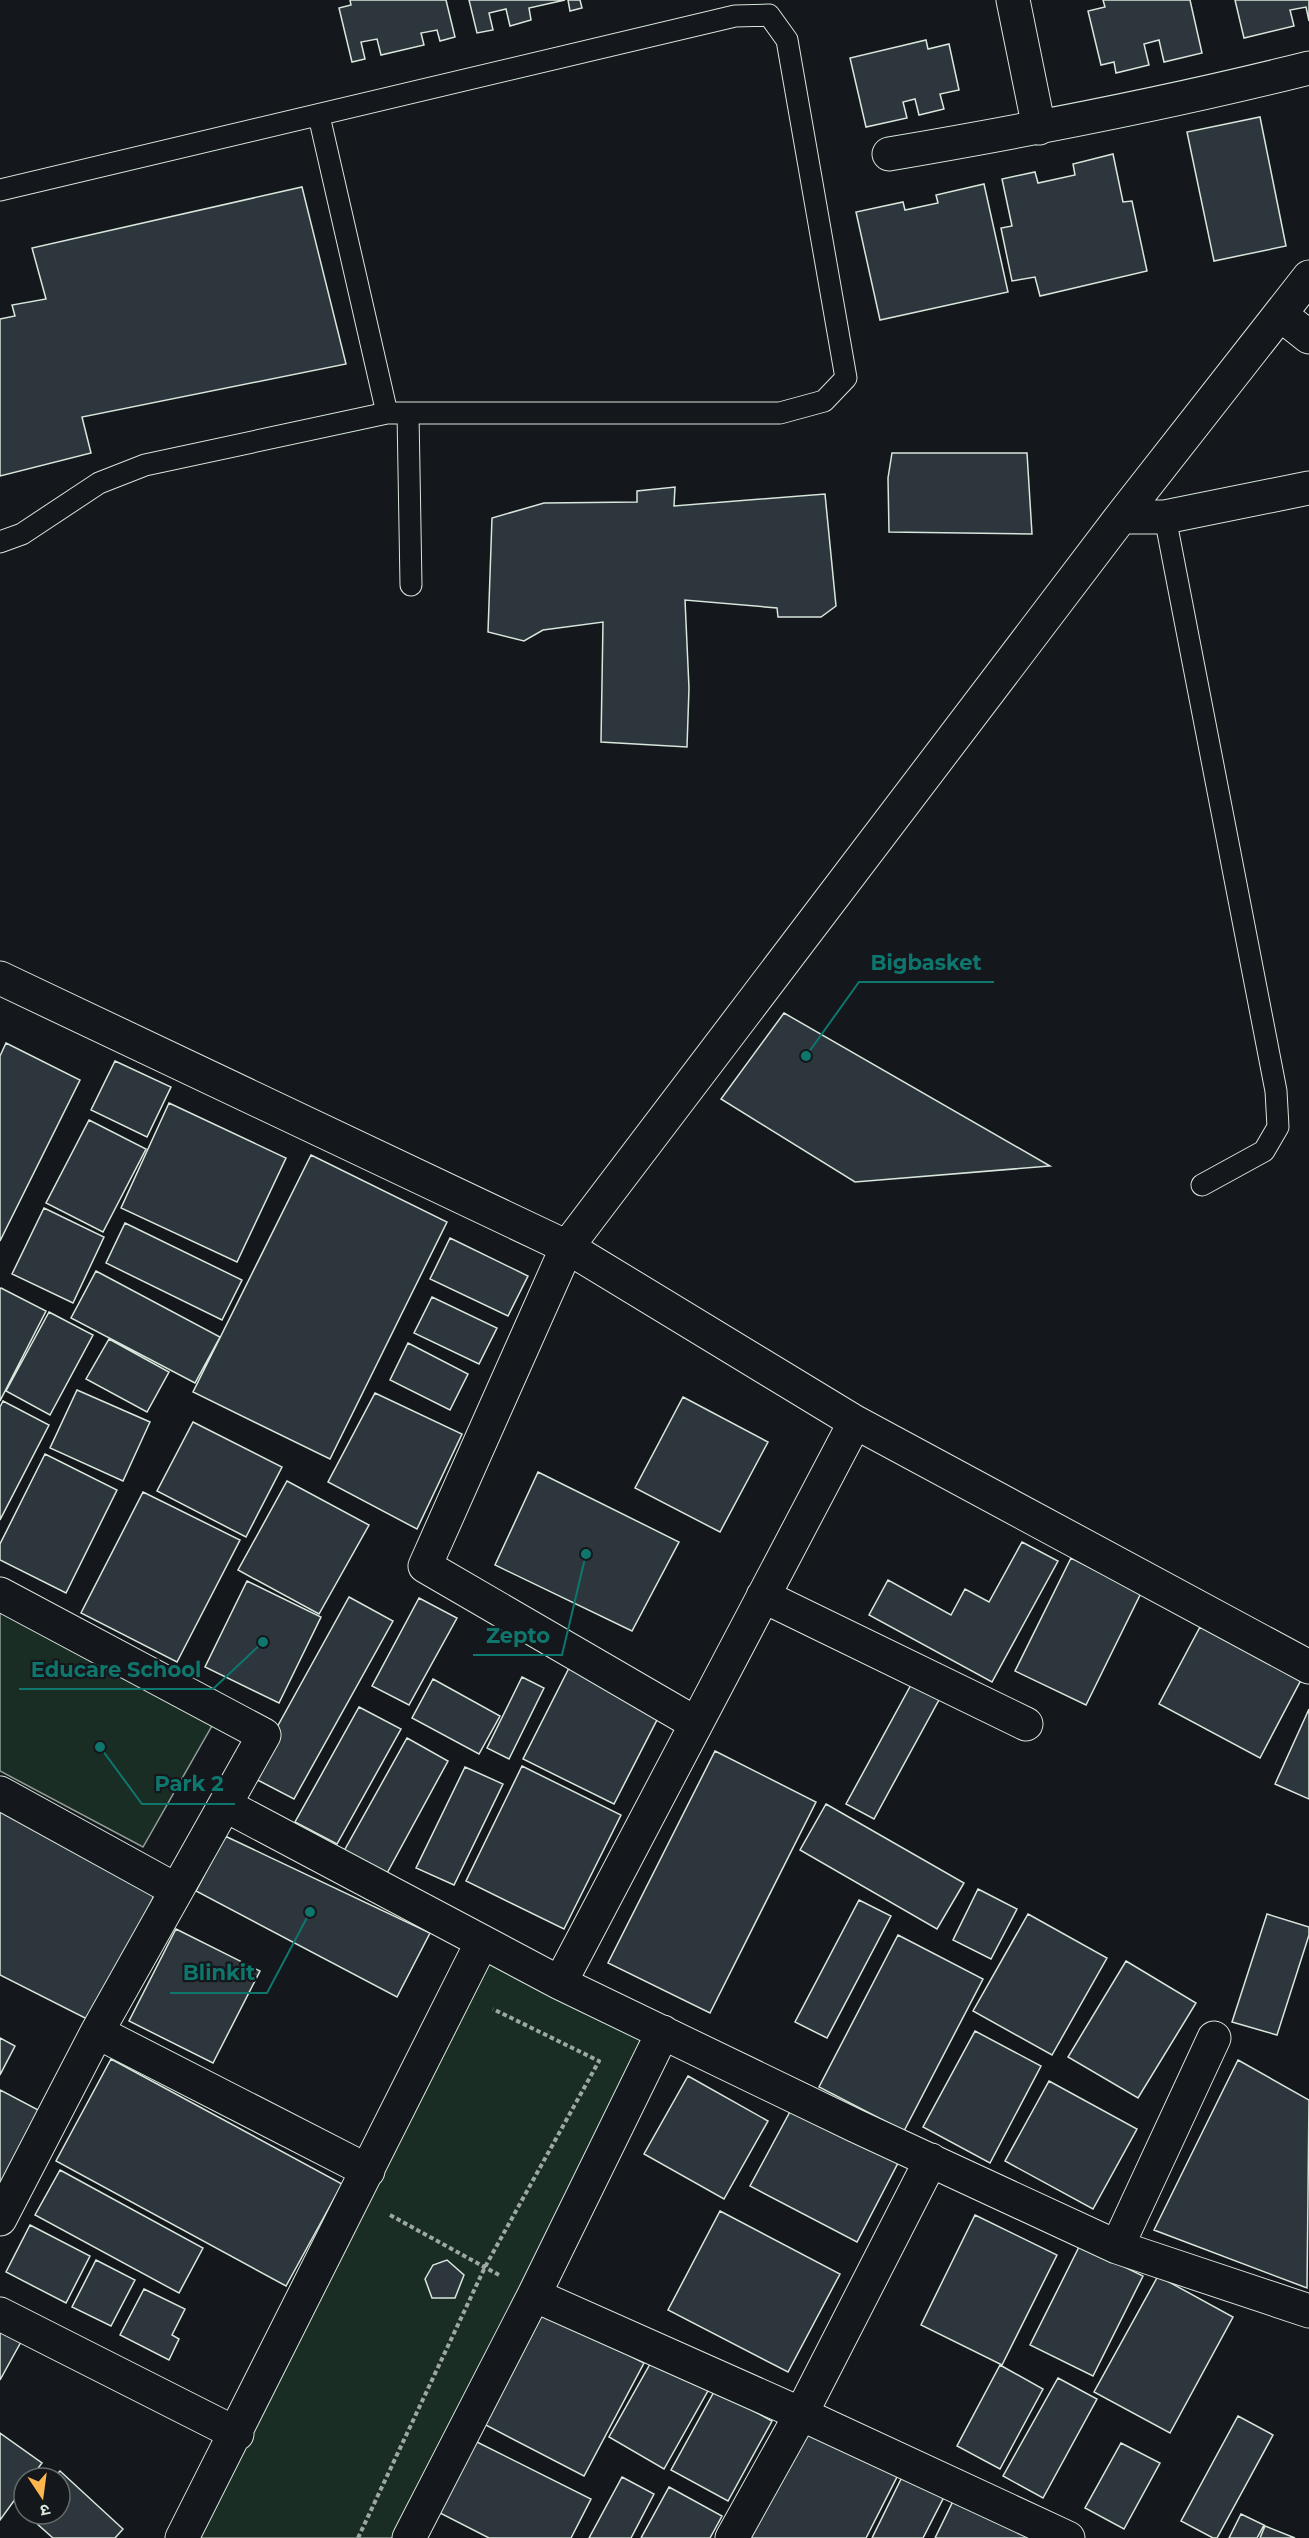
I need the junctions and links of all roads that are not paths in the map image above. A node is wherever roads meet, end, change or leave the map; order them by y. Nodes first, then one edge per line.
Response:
1 (1012, 0) edge
2 (1309, 69) edge
3 (319, 116) junction
4 (1039, 128) junction
5 (889, 154) dead end
6 (0, 190) edge
7 (1309, 277) edge
8 (1280, 314) junction
9 (1309, 337) edge
10 (387, 413) junction
11 (408, 413) junction
12 (1309, 488) edge
13 (1121, 517) junction
14 (1165, 517) junction
15 (0, 542) edge
16 (411, 585) dead end
17 (0, 978) edge
18 (1202, 1185) dead end
19 (567, 1246) junction
20 (855, 1422) junction
21 (0, 1594) edge
22 (763, 1596) junction
23 (1309, 1666) edge
24 (695, 1723) junction
25 (1026, 1725) dead end
26 (0, 1793) edge
27 (225, 1804) junction
28 (176, 1890) junction
29 (482, 1942) junction
30 (560, 1983) junction
31 (97, 2032) junction
32 (663, 2032) junction
33 (1214, 2038) dead end
34 (931, 2160) junction
35 (368, 2171) junction
36 (0, 2219) edge
37 (1117, 2247) junction
38 (534, 2295) junction
39 (1309, 2311) edge
40 (0, 2314) edge
41 (801, 2414) junction
42 (237, 2434) junction
43 (182, 2538) edge
44 (409, 2538) edge
45 (732, 2538) edge
46 (1068, 2538) edge

1 - 4 street
2 - 4 street
3 - 6 lane
3 - 10 lane
3 - 11 lane
4 - 5 street
7 - 8 street
8 - 9 street
8 - 13 street
10 - 11 lane
10 - 15 lane
11 - 16 lane
12 - 14 street
13 - 14 street
13 - 19 street
14 - 18 lane
17 - 19 street
19 - 20 street
19 - 24 street
20 - 22 street
20 - 23 street
21 - 27 street
22 - 24 street
22 - 25 street
24 - 30 street
26 - 28 street
27 - 28 street
27 - 29 street
28 - 31 street
29 - 30 street
29 - 35 street
30 - 32 street
31 - 35 street
31 - 36 street
32 - 34 street
32 - 38 street
33 - 37 street
34 - 37 street
34 - 41 street
35 - 42 street
37 - 39 street
38 - 41 street
38 - 44 street
40 - 42 street
41 - 45 street
41 - 46 street
42 - 43 street

